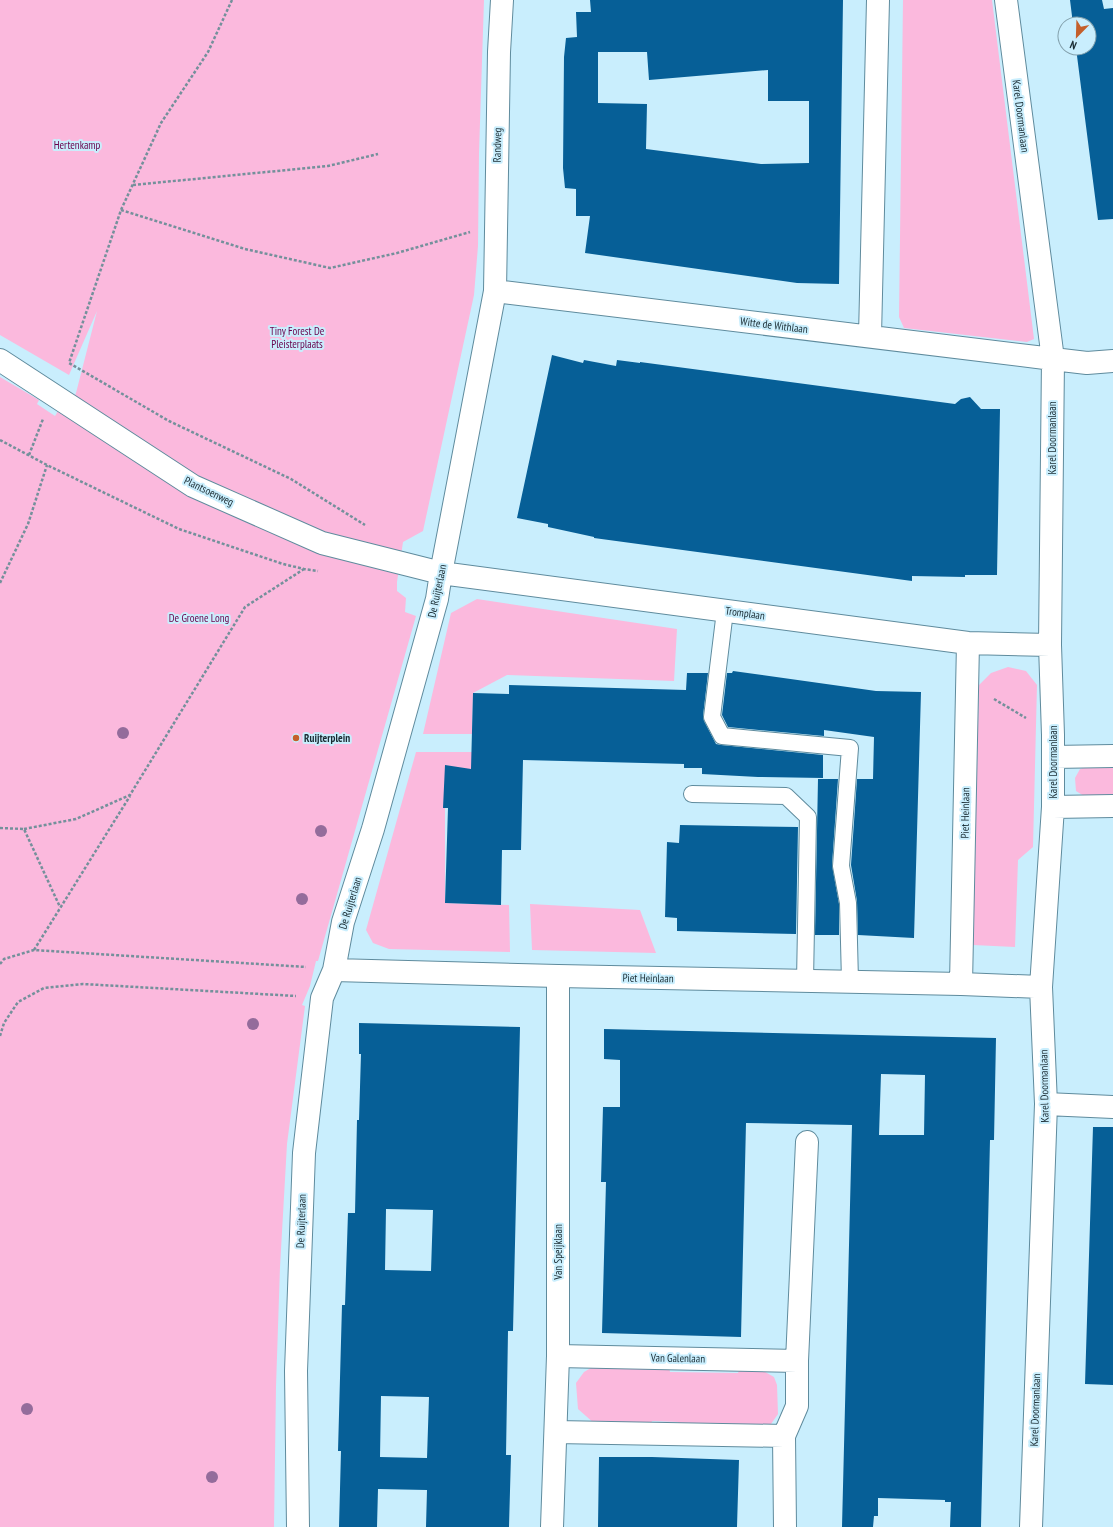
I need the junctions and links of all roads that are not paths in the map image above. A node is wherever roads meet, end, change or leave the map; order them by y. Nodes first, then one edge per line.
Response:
1 (502, 0) edge
2 (878, 0) edge
3 (1006, 0) edge
4 (495, 291) junction
5 (870, 336) junction
6 (1052, 359) junction
7 (0, 360) edge
8 (1113, 361) edge
9 (441, 572) junction
10 (725, 611) junction
11 (968, 643) junction
12 (1050, 645) junction
13 (1113, 756) edge
14 (1053, 757) junction
15 (692, 794) dead end
16 (1113, 806) edge
17 (1053, 807) junction
18 (334, 970) junction
19 (558, 976) junction
20 (805, 981) junction
21 (850, 981) junction
22 (961, 984) junction
23 (1041, 987) junction
24 (1046, 1104) junction
25 (1113, 1108) edge
26 (807, 1142) dead end
27 (558, 1356) junction
28 (797, 1361) junction
29 (556, 1432) junction
30 (784, 1436) junction
31 (298, 1527) edge
32 (552, 1527) edge
33 (785, 1527) edge
34 (1031, 1527) edge

1 - 4 street, Randweg
2 - 5 street
3 - 6 street, Karel Doormanlaan
4 - 5 street, Witte de Withlaan
4 - 9 street, De Ruijterlaan
5 - 6 street, Witte de Withlaan
6 - 8 street, Witte de Withlaan
6 - 12 street, Karel Doormanlaan
7 - 9 street, Plantsoenweg
9 - 10 street, Tromplaan
9 - 18 street, De Ruijterlaan
10 - 11 street, Tromplaan
10 - 21 lane
11 - 12 street, Tromplaan
11 - 22 street, Piet Heinlaan
12 - 14 street, Karel Doormanlaan
13 - 14 street
14 - 17 street, Karel Doormanlaan
15 - 20 lane
16 - 17 street
17 - 23 street, Karel Doormanlaan
18 - 19 street, Piet Heinlaan
18 - 31 street, De Ruijterlaan
19 - 20 street, Piet Heinlaan
19 - 27 street, Van Speijklaan
20 - 21 street, Piet Heinlaan
21 - 22 street, Piet Heinlaan
22 - 23 street, Piet Heinlaan
23 - 24 street, Karel Doormanlaan
24 - 25 street
24 - 34 street, Karel Doormanlaan
26 - 28 street
27 - 28 street, Van Galenlaan
27 - 29 street, Van Speijklaan
28 - 30 street
29 - 30 street
29 - 32 street, Van Speijklaan
30 - 33 street

